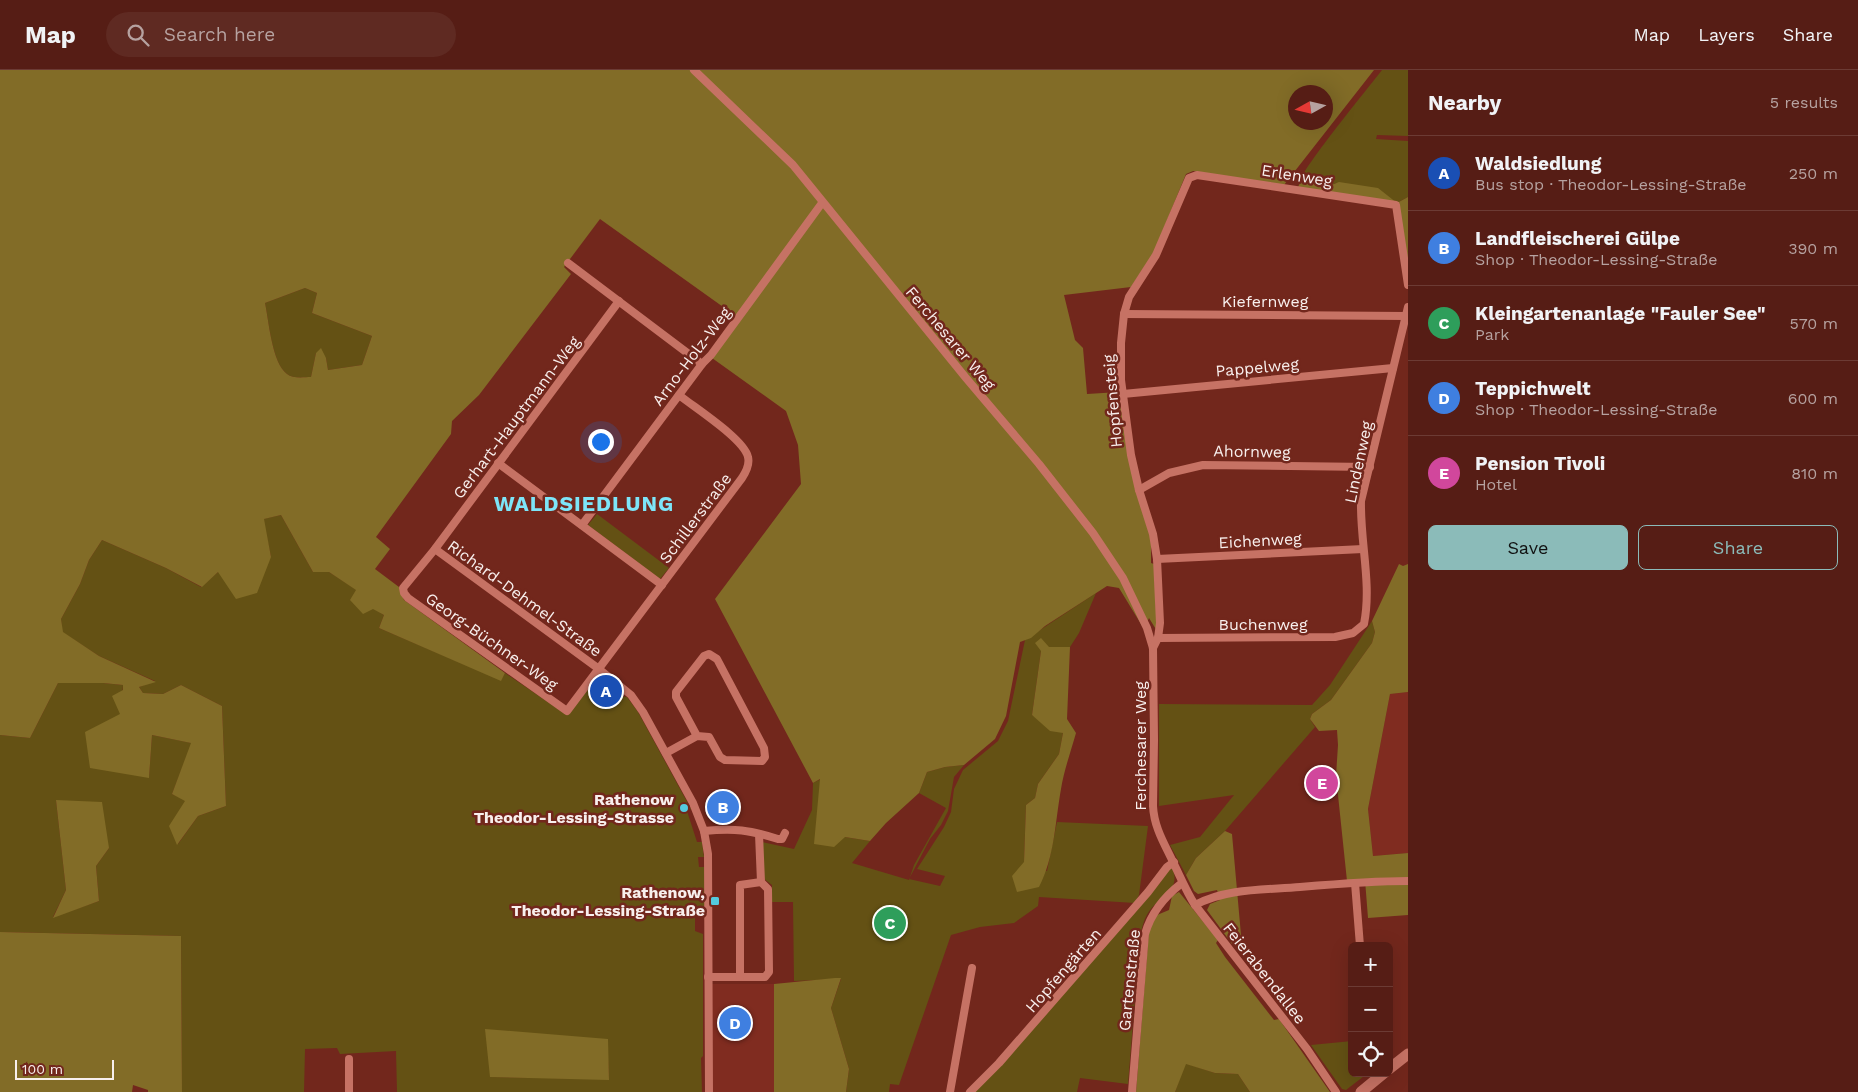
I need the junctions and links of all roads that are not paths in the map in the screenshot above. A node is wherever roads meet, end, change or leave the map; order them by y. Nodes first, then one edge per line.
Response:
1 (694, 70) edge
2 (1193, 175) joint
3 (822, 203) junction
4 (568, 263) dead end
5 (1408, 285) edge
6 (619, 301) junction
7 (1407, 311) edge
8 (1124, 314) junction
9 (702, 364) junction
10 (1393, 368) junction
11 (1123, 394) junction
12 (679, 396) junction
13 (498, 463) junction
14 (1370, 467) junction
15 (1139, 490) junction
16 (582, 525) junction
17 (435, 548) junction
18 (1363, 549) junction
19 (1157, 559) junction
20 (662, 585) junction
21 (1364, 624) joint
22 (1158, 638) junction
23 (1153, 648) junction
24 (599, 669) junction
25 (697, 736) junction
26 (666, 753) junction
27 (704, 831) junction
28 (785, 833) dead end
29 (760, 834) junction
30 (1175, 866) junction
31 (1408, 881) edge
32 (760, 882) junction
33 (1182, 883) junction
34 (1355, 883) junction
35 (1195, 905) junction
36 (1360, 942) edge
37 (972, 968) dead end
38 (708, 977) junction
39 (740, 977) junction
40 (1408, 1054) edge
41 (349, 1059) dead end
42 (1393, 1066) edge
43 (1379, 1077) edge
44 (349, 1092) edge
45 (709, 1092) edge
46 (950, 1092) edge
47 (970, 1092) edge
48 (1132, 1092) edge
49 (1336, 1092) edge
50 (1361, 1092) edge

1 - 3 street, Ferchesarer Weg
2 - 5 street, Erlenweg
2 - 8 street, Hopfensteig
3 - 9 street, Arno-Holz-Weg
3 - 23 street, Ferchesarer Weg
4 - 6 street
6 - 9 street
6 - 13 street, Gerhart-Hauptmann-Weg
7 - 8 street, Kiefernweg
7 - 10 street, Lindenweg
8 - 11 street, Hopfensteig
9 - 12 street, Arno-Holz-Weg
10 - 11 street, Pappelweg
10 - 14 street, Lindenweg
11 - 15 street, Hopfensteig
12 - 16 street, Arno-Holz-Weg
12 - 20 street, Schillerstraße
13 - 16 street
13 - 17 street, Gerhart-Hauptmann-Weg
14 - 15 street, Ahornweg
14 - 18 street, Lindenweg
15 - 19 street, Hopfensteig
16 - 20 street
17 - 24 street, Richard-Dehmel-Straße
17 - 24 street, Georg-Büchner-Weg
18 - 19 street, Eichenweg
18 - 21 street, Lindenweg
19 - 22 street, Hopfensteig
20 - 24 street, Schillerstraße
21 - 22 street, Buchenweg
22 - 23 street, Ferchesarer Weg
23 - 30 street, Ferchesarer Weg
24 - 26 street, Richard-Dehmel-Straße
25 - 25 street
25 - 26 street
26 - 27 street, Richard-Dehmel-Straße
27 - 29 street
27 - 38 street, Richard-Dehmel-Straße
28 - 29 street
29 - 32 street
30 - 33 street, Feierabendallee
30 - 47 street, Hopfengärten
31 - 34 street
32 - 39 street
32 - 39 street
33 - 35 street, Feierabendallee
33 - 48 street, Gartenstraße
34 - 35 street
34 - 36 street
35 - 49 street, Feierabendallee
37 - 46 street
38 - 39 street
38 - 45 street, Richard-Dehmel-Straße
40 - 42 main road
41 - 44 street
43 - 50 main road

